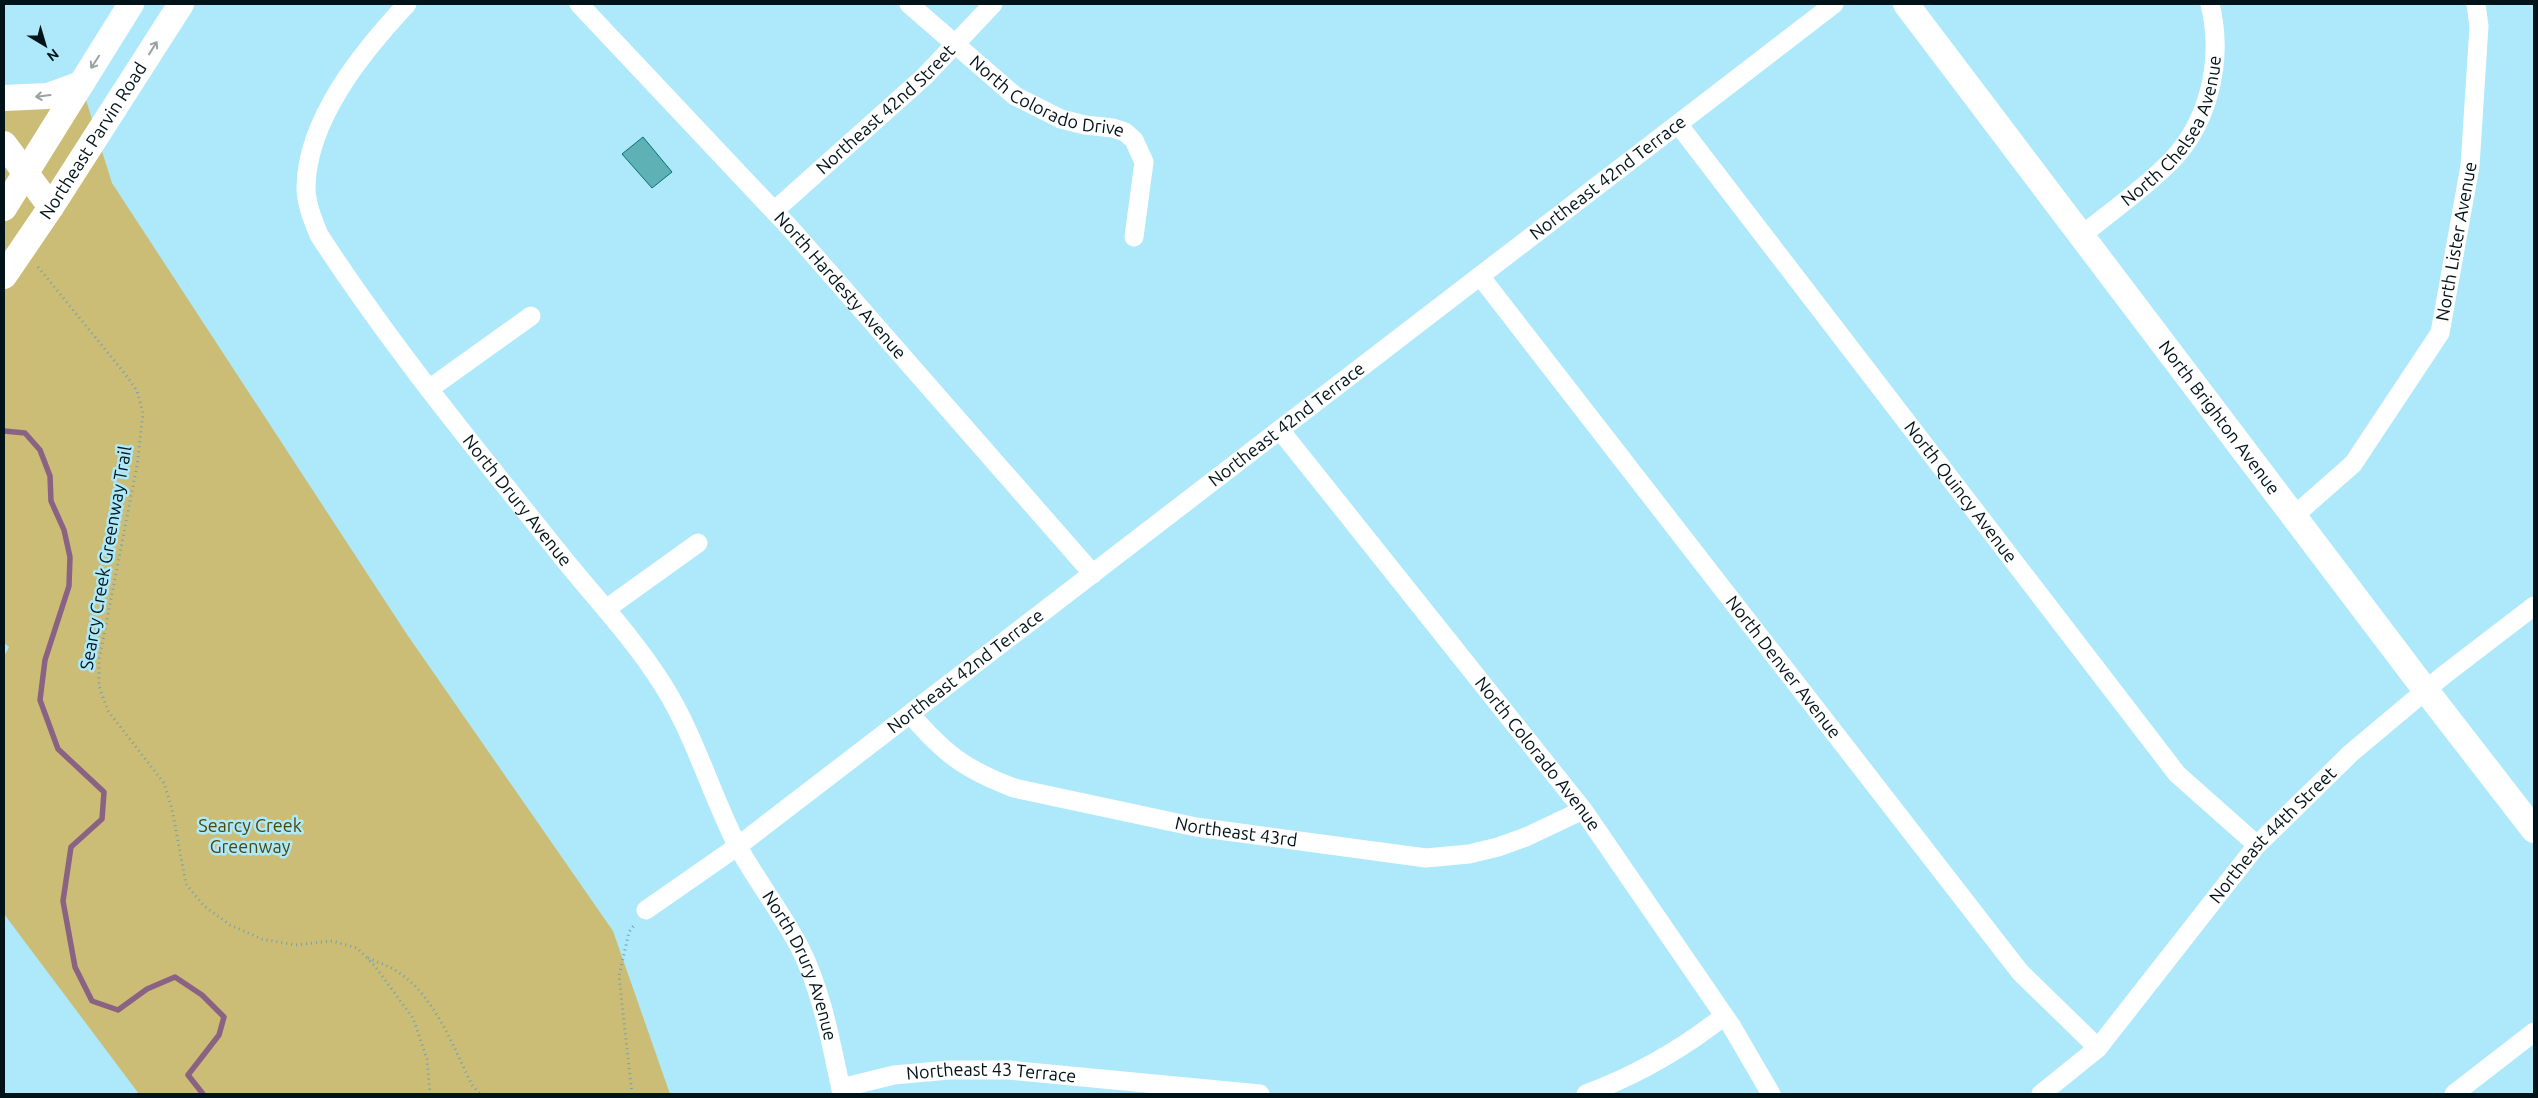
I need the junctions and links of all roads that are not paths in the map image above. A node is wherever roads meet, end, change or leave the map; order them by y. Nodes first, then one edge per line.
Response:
1 (131, 4) edge
2 (181, 4) edge
3 (407, 4) edge
4 (579, 4) edge
5 (909, 4) edge
6 (992, 4) edge
7 (1834, 4) edge
8 (1906, 4) edge
9 (2210, 4) edge
10 (2476, 4) edge
11 (955, 44) junction
12 (81, 84) junction
13 (4, 98) edge
14 (1678, 124) junction
15 (4, 144) edge
16 (24, 172) junction
17 (4, 206) edge
18 (51, 207) junction
19 (774, 211) junction
20 (2082, 236) junction
21 (1134, 237) dead end
22 (24, 245) junction
23 (4, 276) edge
24 (1480, 276) junction
25 (531, 316) dead end
26 (429, 390) junction
27 (1280, 430) junction
28 (2294, 516) junction
29 (698, 543) dead end
30 (1093, 574) junction
31 (2534, 606) edge
32 (606, 610) junction
33 (2426, 690) junction
34 (910, 714) junction
35 (1583, 810) junction
36 (2534, 830) edge
37 (2257, 845) junction
38 (738, 846) junction
39 (646, 910) road end
40 (1724, 1016) junction
41 (2534, 1032) edge
42 (2098, 1048) junction
43 (842, 1091) edge
44 (1260, 1094) edge
45 (1586, 1094) edge
46 (1771, 1094) edge
47 (2041, 1094) edge
48 (2454, 1094) edge

1 -> 12 main road
18 -> 2 main road, Northeast Parvin Road
3 - 26 street, North Drury Avenue
4 - 19 street, North Hardesty Avenue
5 - 11 street, North Colorado Drive
6 - 11 street, Northeast 42nd Street
7 - 14 street, Northeast 42nd Terrace
8 - 20 main road, North Brighton Avenue
9 - 20 street, North Chelsea Avenue
10 - 28 street, North Lister Avenue
11 - 19 street, Northeast 42nd Street
11 - 21 street, North Colorado Drive
12 -> 13 main road
12 - 16 main road
14 - 24 street, Northeast 42nd Terrace
14 - 37 street, North Quincy Avenue
15 - 16 main road
16 - 17 main road
16 - 18 main road
17 - 22 main road
18 - 22 main road, Northeast Parvin Road
19 - 30 street, North Hardesty Avenue
20 - 28 main road, North Brighton Avenue
22 - 23 main road, Northeast Parvin Road
24 - 27 street, Northeast 42nd Terrace
24 - 42 street, North Denver Avenue
25 - 26 street
26 - 32 street, North Drury Avenue
27 - 30 street, Northeast 42nd Terrace
27 - 35 street, North Colorado Avenue
28 - 33 main road, North Brighton Avenue
29 - 32 street
30 - 34 street, Northeast 42nd Terrace
31 - 33 street, Northeast 44th Street
32 - 38 street, North Drury Avenue
33 - 36 main road, North Brighton Avenue
33 - 37 street, Northeast 44th Street
34 - 35 street, Northeast 43rd
34 - 38 street, Northeast 42nd Terrace
35 - 40 street, North Colorado Avenue
37 - 42 street, Northeast 44th Street
38 - 39 street
38 - 43 street, North Drury Avenue
40 - 45 street
40 - 46 street, North Colorado Avenue
41 - 48 street
42 - 47 street, Northeast 44th Street
43 - 44 street, Northeast 43 Terrace

